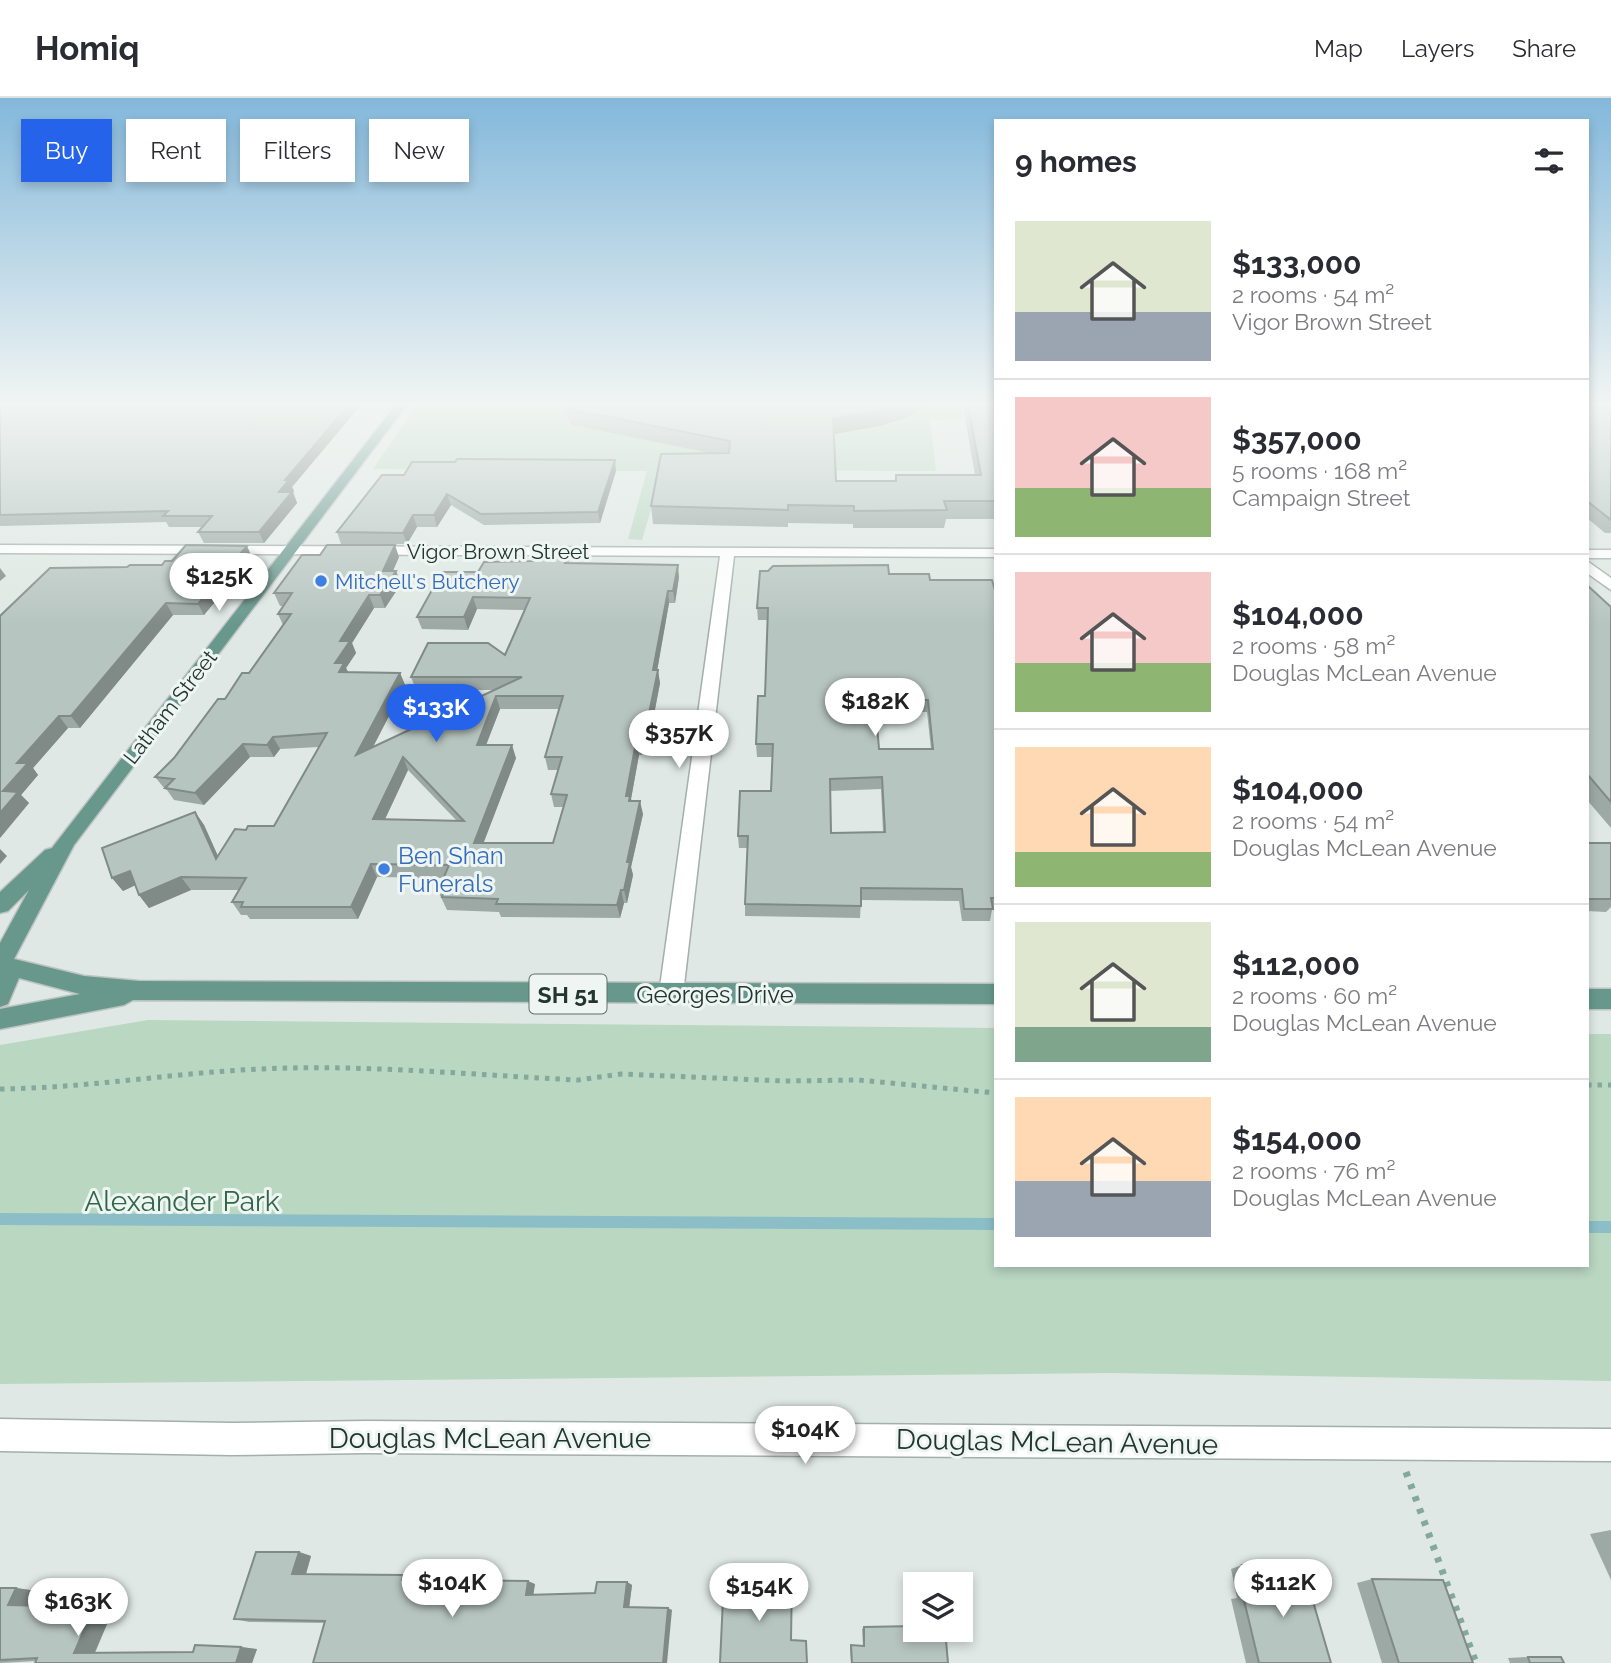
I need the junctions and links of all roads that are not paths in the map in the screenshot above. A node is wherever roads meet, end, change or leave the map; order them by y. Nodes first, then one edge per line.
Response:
1 (345, 479) edge
2 (0, 549) edge
3 (291, 550) junction
4 (728, 551) junction
5 (994, 553) edge
6 (1589, 554) edge
7 (1611, 554) edge
8 (1589, 567) edge
9 (1611, 586) edge
10 (66, 841) junction
11 (0, 905) edge
12 (2, 963) edge
13 (139, 991) junction
14 (671, 994) junction
15 (994, 994) edge
16 (0, 997) edge
17 (1589, 999) edge
18 (1611, 999) edge
19 (0, 1020) edge
20 (0, 1435) edge
21 (1611, 1445) edge

1 - 3 main road, Latham Street
2 - 3 street, Vigor Brown Street
3 - 4 street, Vigor Brown Street
3 - 10 main road, Latham Street
4 - 5 street, Vigor Brown Street
4 - 14 street
6 - 7 street
8 - 9 street
10 - 11 main road, Latham Street
10 - 12 main road, Latham Street
12 - 13 main road, Georges Drive / SH 51
12 - 16 main road, Latham Street
13 - 14 main road, Georges Drive / SH 51
13 - 19 main road, Georges Drive / SH 51
14 - 15 main road, Georges Drive / SH 51
17 - 18 main road
20 - 21 street, Douglas McLean Avenue

